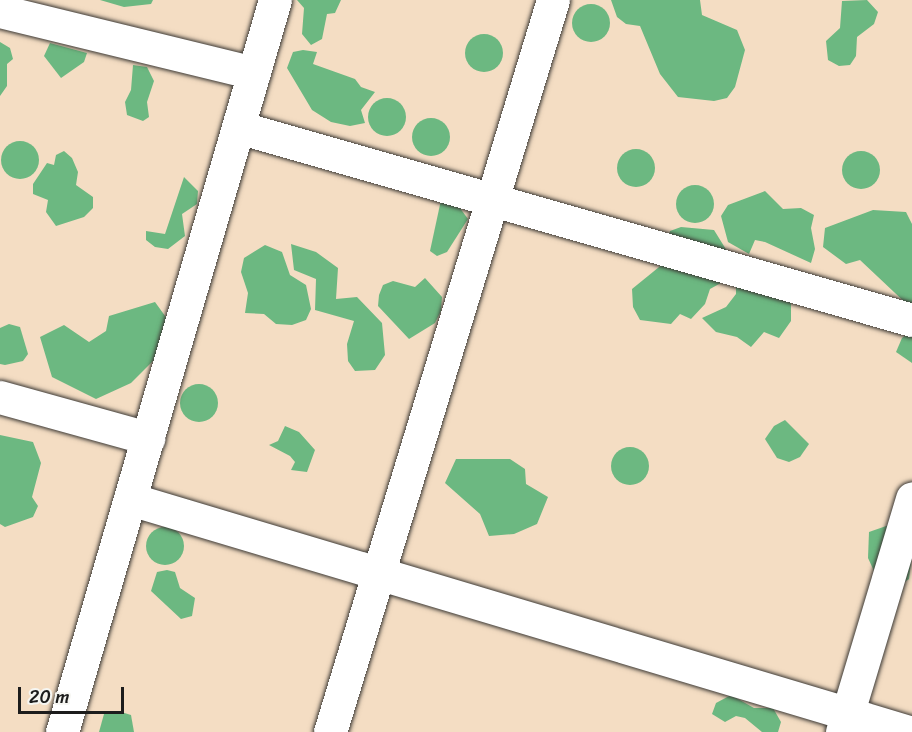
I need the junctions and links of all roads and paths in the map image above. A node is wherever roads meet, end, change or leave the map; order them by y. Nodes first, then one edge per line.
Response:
1 (275, 0) edge
2 (553, 0) edge
3 (0, 11) edge
4 (254, 73) junction
5 (238, 127) junction
6 (492, 199) junction
7 (912, 320) edge
8 (0, 397) edge
9 (148, 438) junction
10 (912, 498) edge
11 (130, 499) junction
12 (378, 573) junction
13 (844, 723) edge
14 (62, 732) edge
15 (330, 732) edge
16 (909, 732) edge

1 - 4 street
2 - 6 street
3 - 4 street
4 - 5 street
5 - 6 street
5 - 9 street
6 - 7 street
6 - 12 street
8 - 9 street
9 - 11 street
10 - 13 street
11 - 12 street
11 - 14 street
12 - 13 street
12 - 15 street
13 - 16 street

